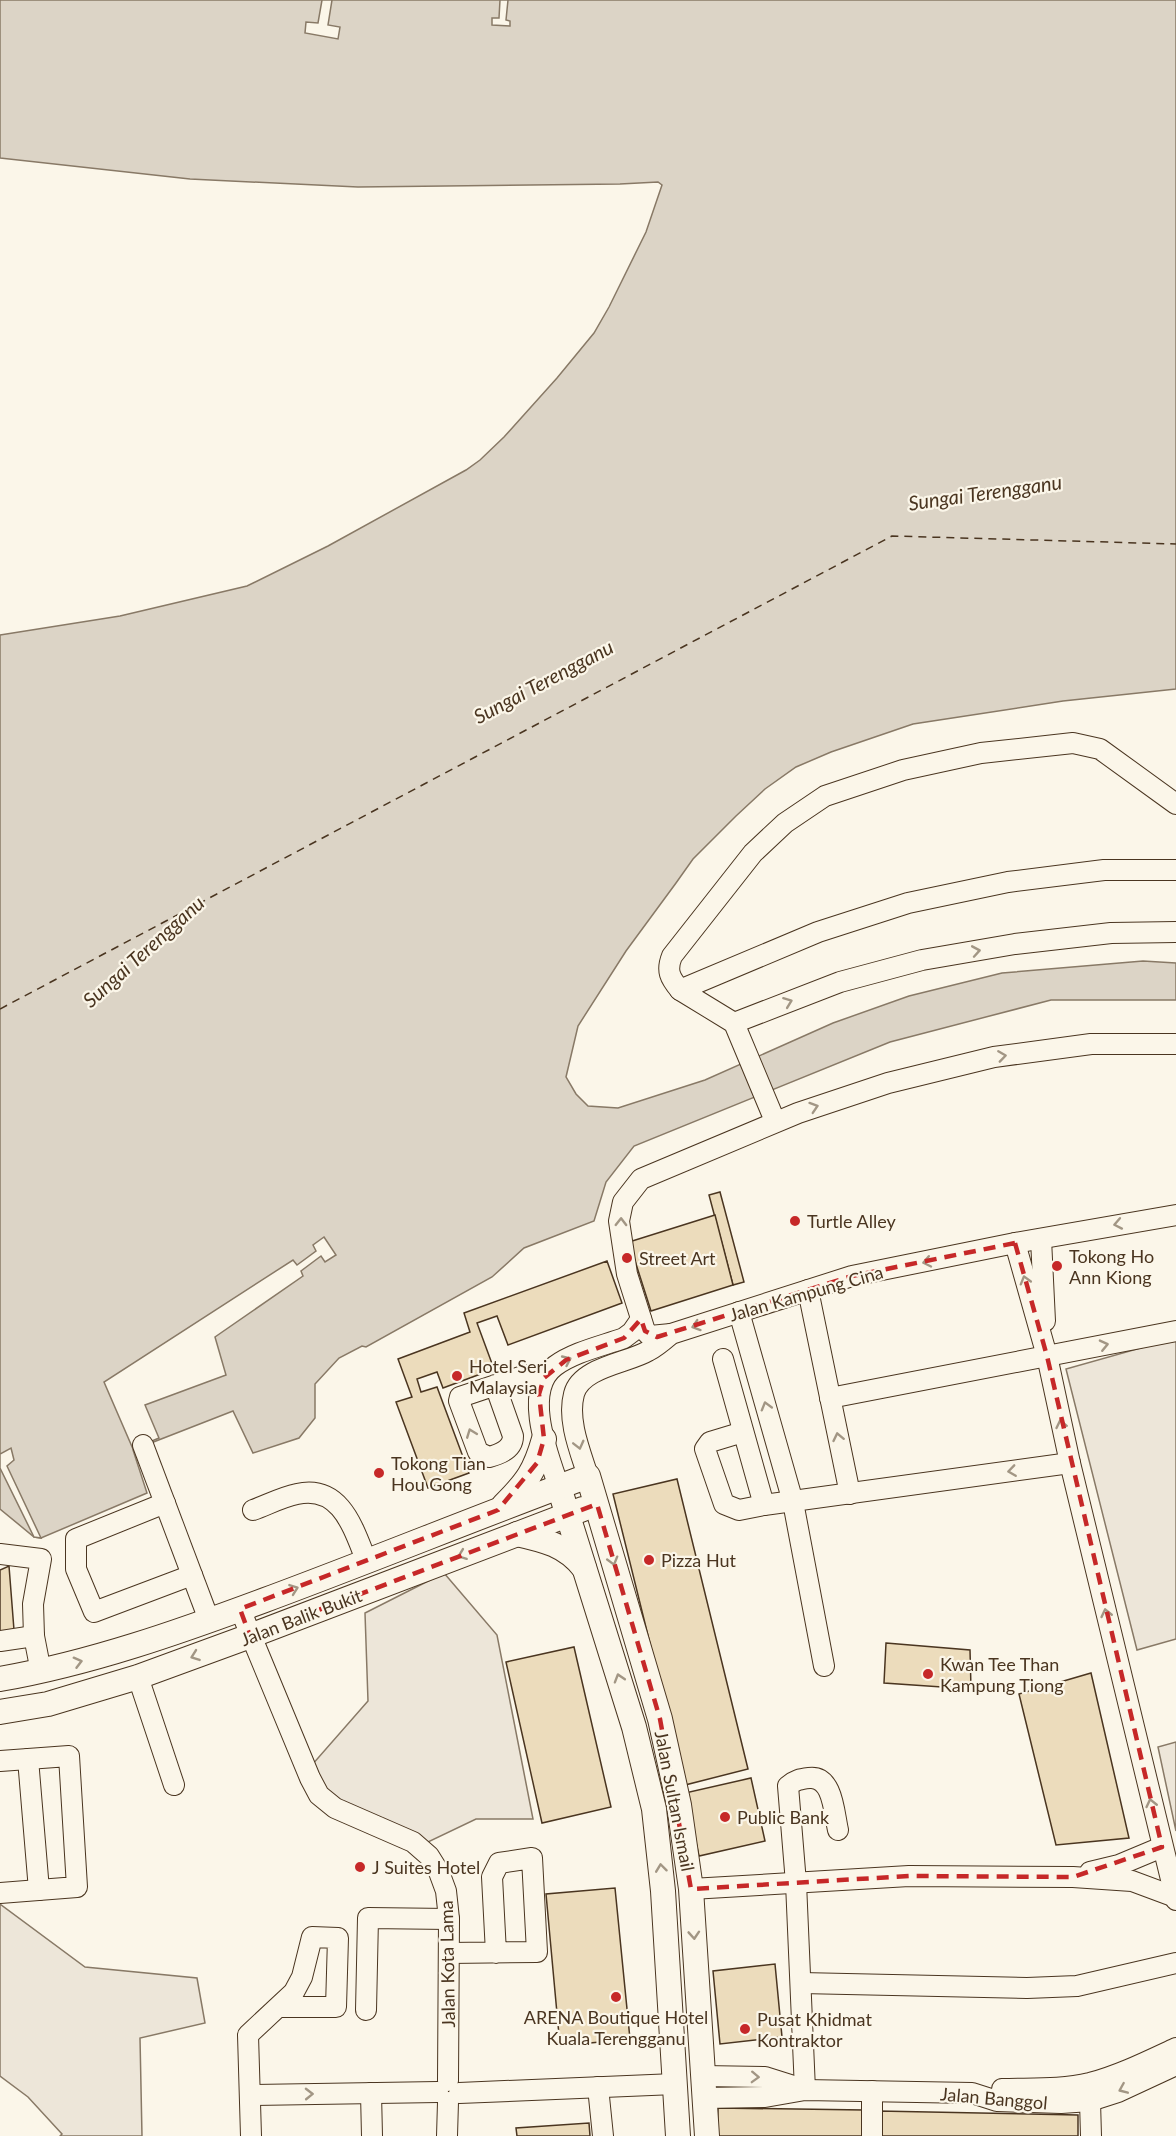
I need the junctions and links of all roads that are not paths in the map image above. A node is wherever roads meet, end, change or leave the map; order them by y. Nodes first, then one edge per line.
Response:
1 (1176, 804) edge
2 (1176, 870) edge
3 (1176, 932) edge
4 (680, 990) junction
5 (734, 1023) junction
6 (1176, 1044) edge
7 (775, 1121) junction
8 (1176, 1215) edge
9 (1041, 1239) junction
10 (1015, 1243) junction
11 (808, 1290) junction
12 (739, 1312) junction
13 (641, 1319) junction
14 (1176, 1330) edge
15 (671, 1334) junction
16 (1047, 1356) junction
17 (723, 1359) dead end
18 (544, 1377) junction
19 (495, 1385) dead end
20 (830, 1398) junction
21 (743, 1432) junction
22 (544, 1439) junction
23 (143, 1445) dead end
24 (1070, 1463) junction
25 (785, 1472) junction
26 (588, 1476) junction
27 (757, 1481) junction
28 (558, 1487) junction
29 (850, 1494) junction
30 (793, 1502) junction
31 (165, 1503) junction
32 (597, 1504) junction
33 (764, 1505) junction
34 (253, 1510) dead end
35 (498, 1510) junction
36 (567, 1514) junction
37 (517, 1534) junction
38 (0, 1554) edge
39 (367, 1562) junction
40 (584, 1568) junction
41 (192, 1575) junction
42 (240, 1609) junction
43 (209, 1620) junction
44 (34, 1636) junction
45 (250, 1636) junction
46 (0, 1641) edge
47 (824, 1666) dead end
48 (41, 1672) junction
49 (1, 1674) edge
50 (138, 1677) junction
51 (0, 1712) edge
52 (28, 1759) junction
53 (0, 1761) edge
54 (174, 1785) dead end
55 (838, 1830) dead end
56 (1162, 1847) junction
57 (1072, 1877) junction
58 (796, 1882) junction
59 (691, 1889) junction
60 (39, 1890) junction
61 (0, 1893) edge
62 (1175, 1899) edge
63 (449, 1919) junction
64 (449, 1953) junction
65 (496, 1953) junction
66 (1176, 1963) edge
67 (801, 1983) junction
68 (278, 2007) dead end
69 (366, 2010) dead end
70 (1176, 2048) edge
71 (1176, 2065) edge
72 (675, 2084) junction
73 (598, 2087) junction
74 (704, 2087) junction
75 (805, 2090) junction
76 (872, 2091) junction
77 (448, 2092) junction
78 (371, 2093) junction
79 (972, 2093) junction
80 (250, 2095) junction
81 (1090, 2101) junction
82 (251, 2136) edge
83 (372, 2136) edge
84 (447, 2136) edge
85 (603, 2136) edge
86 (678, 2136) edge
87 (707, 2136) edge
88 (872, 2136) edge
89 (1091, 2136) edge

1 - 4 street
2 - 4 street
5 -> 3 street
4 - 5 street
5 - 7 street
7 -> 6 street
13 -> 7 street
8 -> 9 street, Jalan Kampung Cina
9 - 10 street, Jalan Kampung Cina
9 - 16 street
10 -> 11 street, Jalan Kampung Cina
16 -> 10 street
11 - 12 street, Jalan Kampung Cina
11 - 20 street
12 -> 15 street, Jalan Kampung Cina
25 -> 12 street
13 - 15 street
18 -> 13 street
16 -> 14 street
15 -> 26 street, Jalan Kampung Cina
16 - 20 street
24 -> 16 street
17 - 21 street
18 - 19 street
18 - 22 street
29 -> 20 street
21 - 27 street
21 - 33 street
22 - 28 street
22 - 35 main road
23 - 31 street
24 -> 29 street
56 -> 24 street
25 - 27 street
25 - 30 street
26 - 28 main road, Jalan Balik Bukit
26 - 32 main road, Jalan Sultan Ismail
27 - 33 street
28 - 35 main road, Jalan Balik Bukit
28 - 36 main road, Jalan Sultan Ismail
29 - 30 street
30 - 33 street
30 - 47 street
31 - 41 street
31 - 41 street
32 - 36 main road, Jalan Balik Bukit
32 -> 59 main road, Jalan Sultan Ismail
34 - 39 street
35 - 39 main road, Jalan Balik Bukit
36 - 37 main road, Jalan Balik Bukit
36 - 40 main road, Jalan Sultan Ismail
37 - 40 main road
37 -> 45 main road, Jalan Balik Bukit
38 - 44 street
42 -> 39 main road, Jalan Balik Bukit
72 -> 40 main road, Jalan Sultan Ismail
41 - 43 street
42 - 43 main road, Jalan Balik Bukit
42 - 45 street, Jalan Kota Lama
48 -> 43 main road, Jalan Balik Bukit
44 - 46 street
44 - 48 street
45 -> 50 main road, Jalan Balik Bukit
45 - 63 street, Jalan Kota Lama
48 - 49 main road, Jalan Balik Bukit
50 - 51 main road, Jalan Balik Bukit
50 - 54 street
52 - 53 street
52 - 60 street
52 - 60 street
55 - 58 street
56 - 57 street
56 - 62 street
57 - 58 street
57 - 62 street
58 - 59 street
58 - 67 street
59 -> 74 main road, Jalan Sultan Ismail
60 - 61 street
63 - 64 street, Jalan Kota Lama
63 - 69 street
64 - 65 street
64 - 77 street, Jalan Kota Lama
65 - 65 street
66 - 67 street
67 - 75 street
68 - 80 street
70 - 79 street
71 -> 81 street, Jalan Banggol
72 - 73 street
72 - 86 main road, Jalan Sultan Ismail
73 - 77 street
73 - 85 street
74 - 75 street, Jalan Banggol
74 - 87 main road, Jalan Sultan Ismail
75 - 76 street, Jalan Banggol
76 - 79 street, Jalan Banggol
76 - 88 street
77 - 78 street
77 - 84 street, Jalan Kota Lama
80 -> 78 street
78 - 83 street
79 - 81 street, Jalan Banggol
80 - 82 street
81 - 89 street

